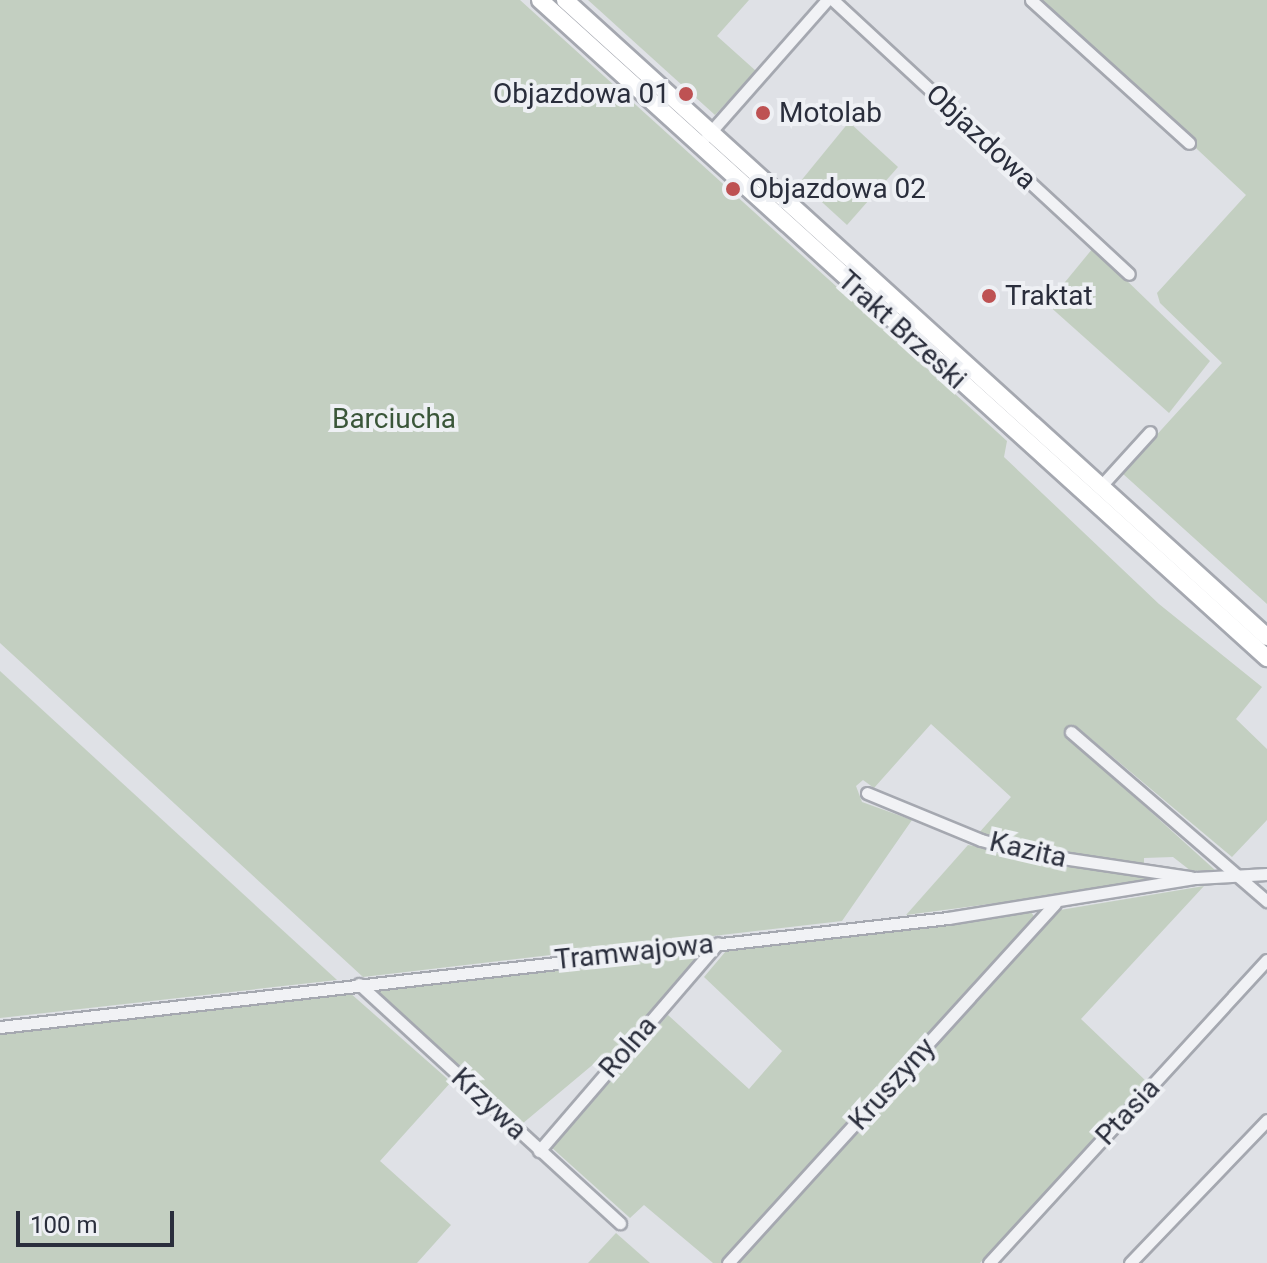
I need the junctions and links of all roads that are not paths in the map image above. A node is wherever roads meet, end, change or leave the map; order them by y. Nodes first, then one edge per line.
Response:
1 (540, 0) edge
2 (565, 0) edge
3 (827, 0) edge
4 (833, 0) edge
5 (1031, 0) edge
6 (704, 139) junction
7 (1189, 143) dead end
8 (1129, 274) dead end
9 (1150, 432) dead end
10 (1100, 487) junction
11 (1267, 637) edge
12 (1267, 658) edge
13 (1071, 732) dead end
14 (867, 793) dead end
15 (1267, 874) edge
16 (1235, 875) junction
17 (1196, 878) junction
18 (1267, 901) edge
19 (1055, 904) junction
20 (718, 943) junction
21 (1267, 960) edge
22 (359, 984) junction
23 (0, 1027) edge
24 (1265, 1126) edge
25 (539, 1151) junction
26 (620, 1223) dead end
27 (728, 1263) edge
28 (989, 1263) edge
29 (1130, 1263) edge

1 - 6 main road, Trakt Brzeski
2 - 6 main road, Trakt Brzeski
3 - 6 street
4 - 8 street, Objazdowa
5 - 7 street
6 - 10 main road, Trakt Brzeski
6 - 12 main road, Trakt Brzeski
9 - 10 street
10 - 11 main road, Trakt Brzeski
13 - 16 street
14 - 17 street, Kazita
15 - 16 street, Tramwajowa
16 - 17 street, Tramwajowa
16 - 18 street
17 - 19 street, Tramwajowa
19 - 20 street, Tramwajowa
19 - 27 street, Kruszyny
20 - 22 street, Tramwajowa
20 - 25 street, Rolna
21 - 28 street, Ptasia
22 - 23 street, Tramwajowa
22 - 25 street, Krzywa
24 - 29 street
25 - 26 street, Krzywa

